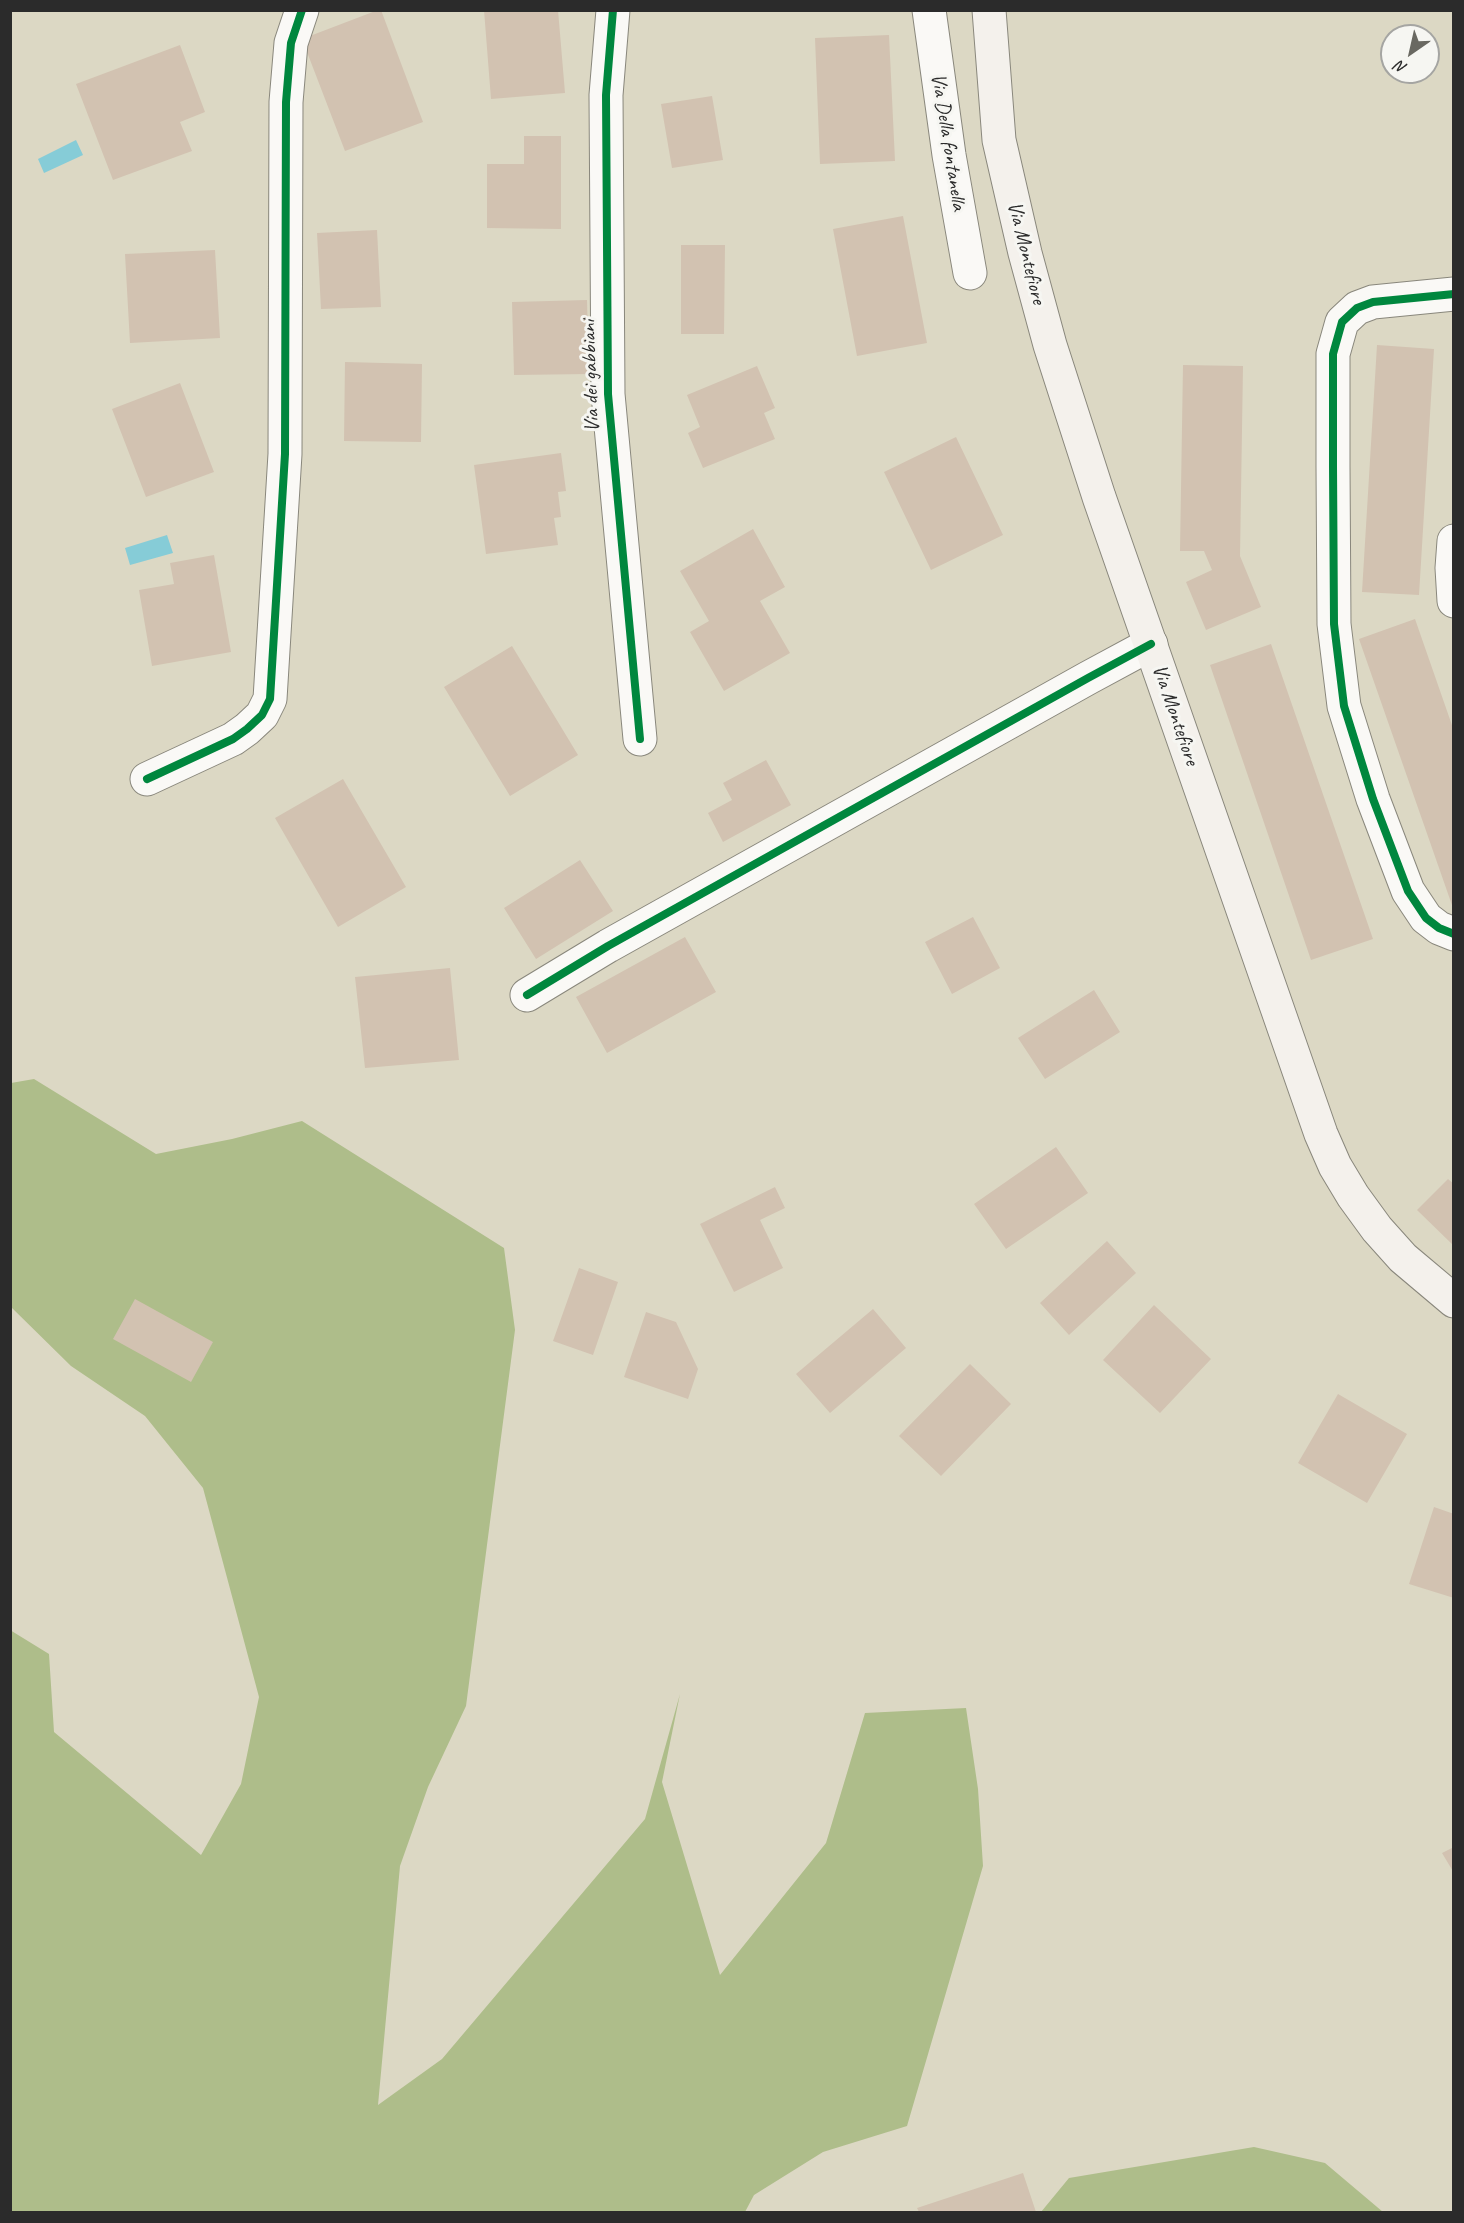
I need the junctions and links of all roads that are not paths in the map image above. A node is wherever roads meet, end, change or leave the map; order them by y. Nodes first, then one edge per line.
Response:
1 (302, 10) edge
2 (613, 10) edge
3 (928, 10) edge
4 (989, 10) edge
5 (970, 273) dead end
6 (1454, 294) edge
7 (1454, 541) edge
8 (1454, 601) edge
9 (1151, 644) junction
10 (640, 739) dead end
11 (147, 779) dead end
12 (1454, 934) edge
13 (527, 995) dead end
14 (1454, 1301) edge

1 - 11 street
2 - 10 street, Via dei gabbiani
3 - 5 street, Via Della fontanella
4 - 9 main road, Via Montefiore
6 - 12 street
7 - 8 street
9 - 13 street
9 - 14 main road, Via Montefiore

